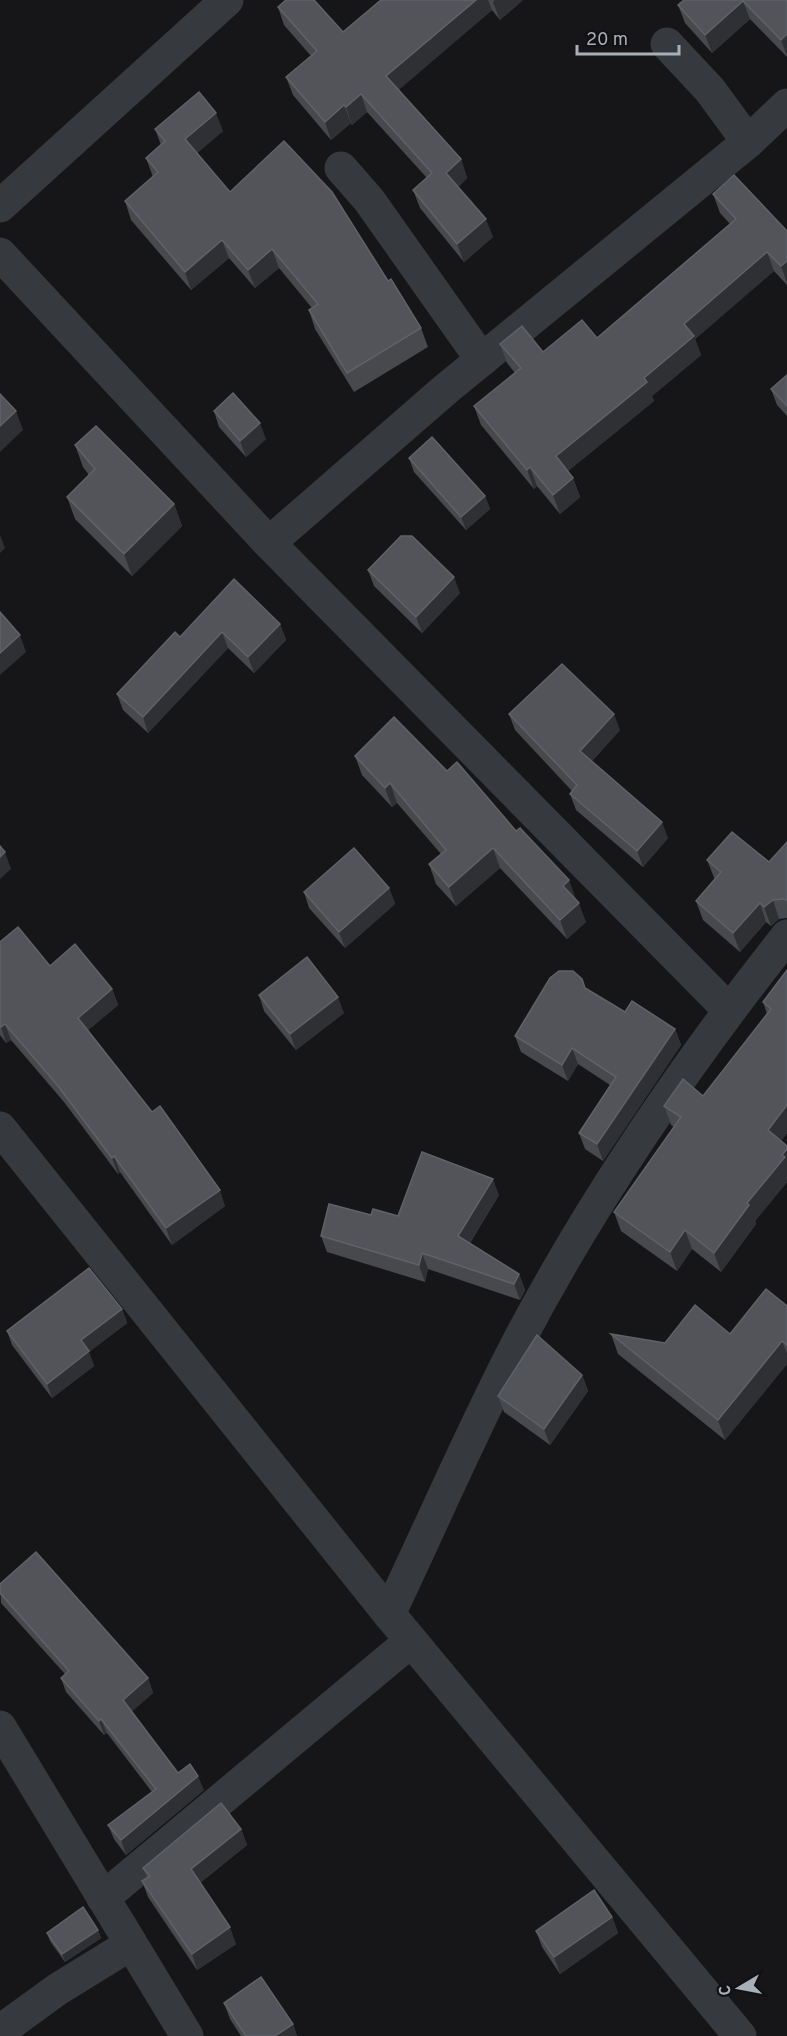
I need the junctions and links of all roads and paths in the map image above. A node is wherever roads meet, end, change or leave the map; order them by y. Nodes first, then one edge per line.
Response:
1 (227, 0) edge
2 (667, 45) dead end
3 (787, 105) edge
4 (748, 142) junction
5 (340, 168) dead end
6 (0, 206) edge
7 (0, 254) edge
8 (482, 360) junction
9 (269, 543) junction
10 (787, 936) edge
11 (729, 1010) junction
12 (0, 1128) edge
13 (389, 1614) junction
14 (411, 1641) junction
15 (0, 1727) edge
16 (103, 1898) junction
17 (132, 1944) junction
18 (0, 2031) edge
19 (187, 2036) edge
20 (740, 2036) edge

1 - 6 street
2 - 4 street
3 - 4 street
4 - 8 street
5 - 8 street
7 - 9 street
8 - 9 street
9 - 11 street
10 - 11 street
11 - 13 street
12 - 13 street
13 - 14 street
14 - 16 street
14 - 20 street
15 - 16 street
16 - 17 street
17 - 18 street
17 - 19 street

